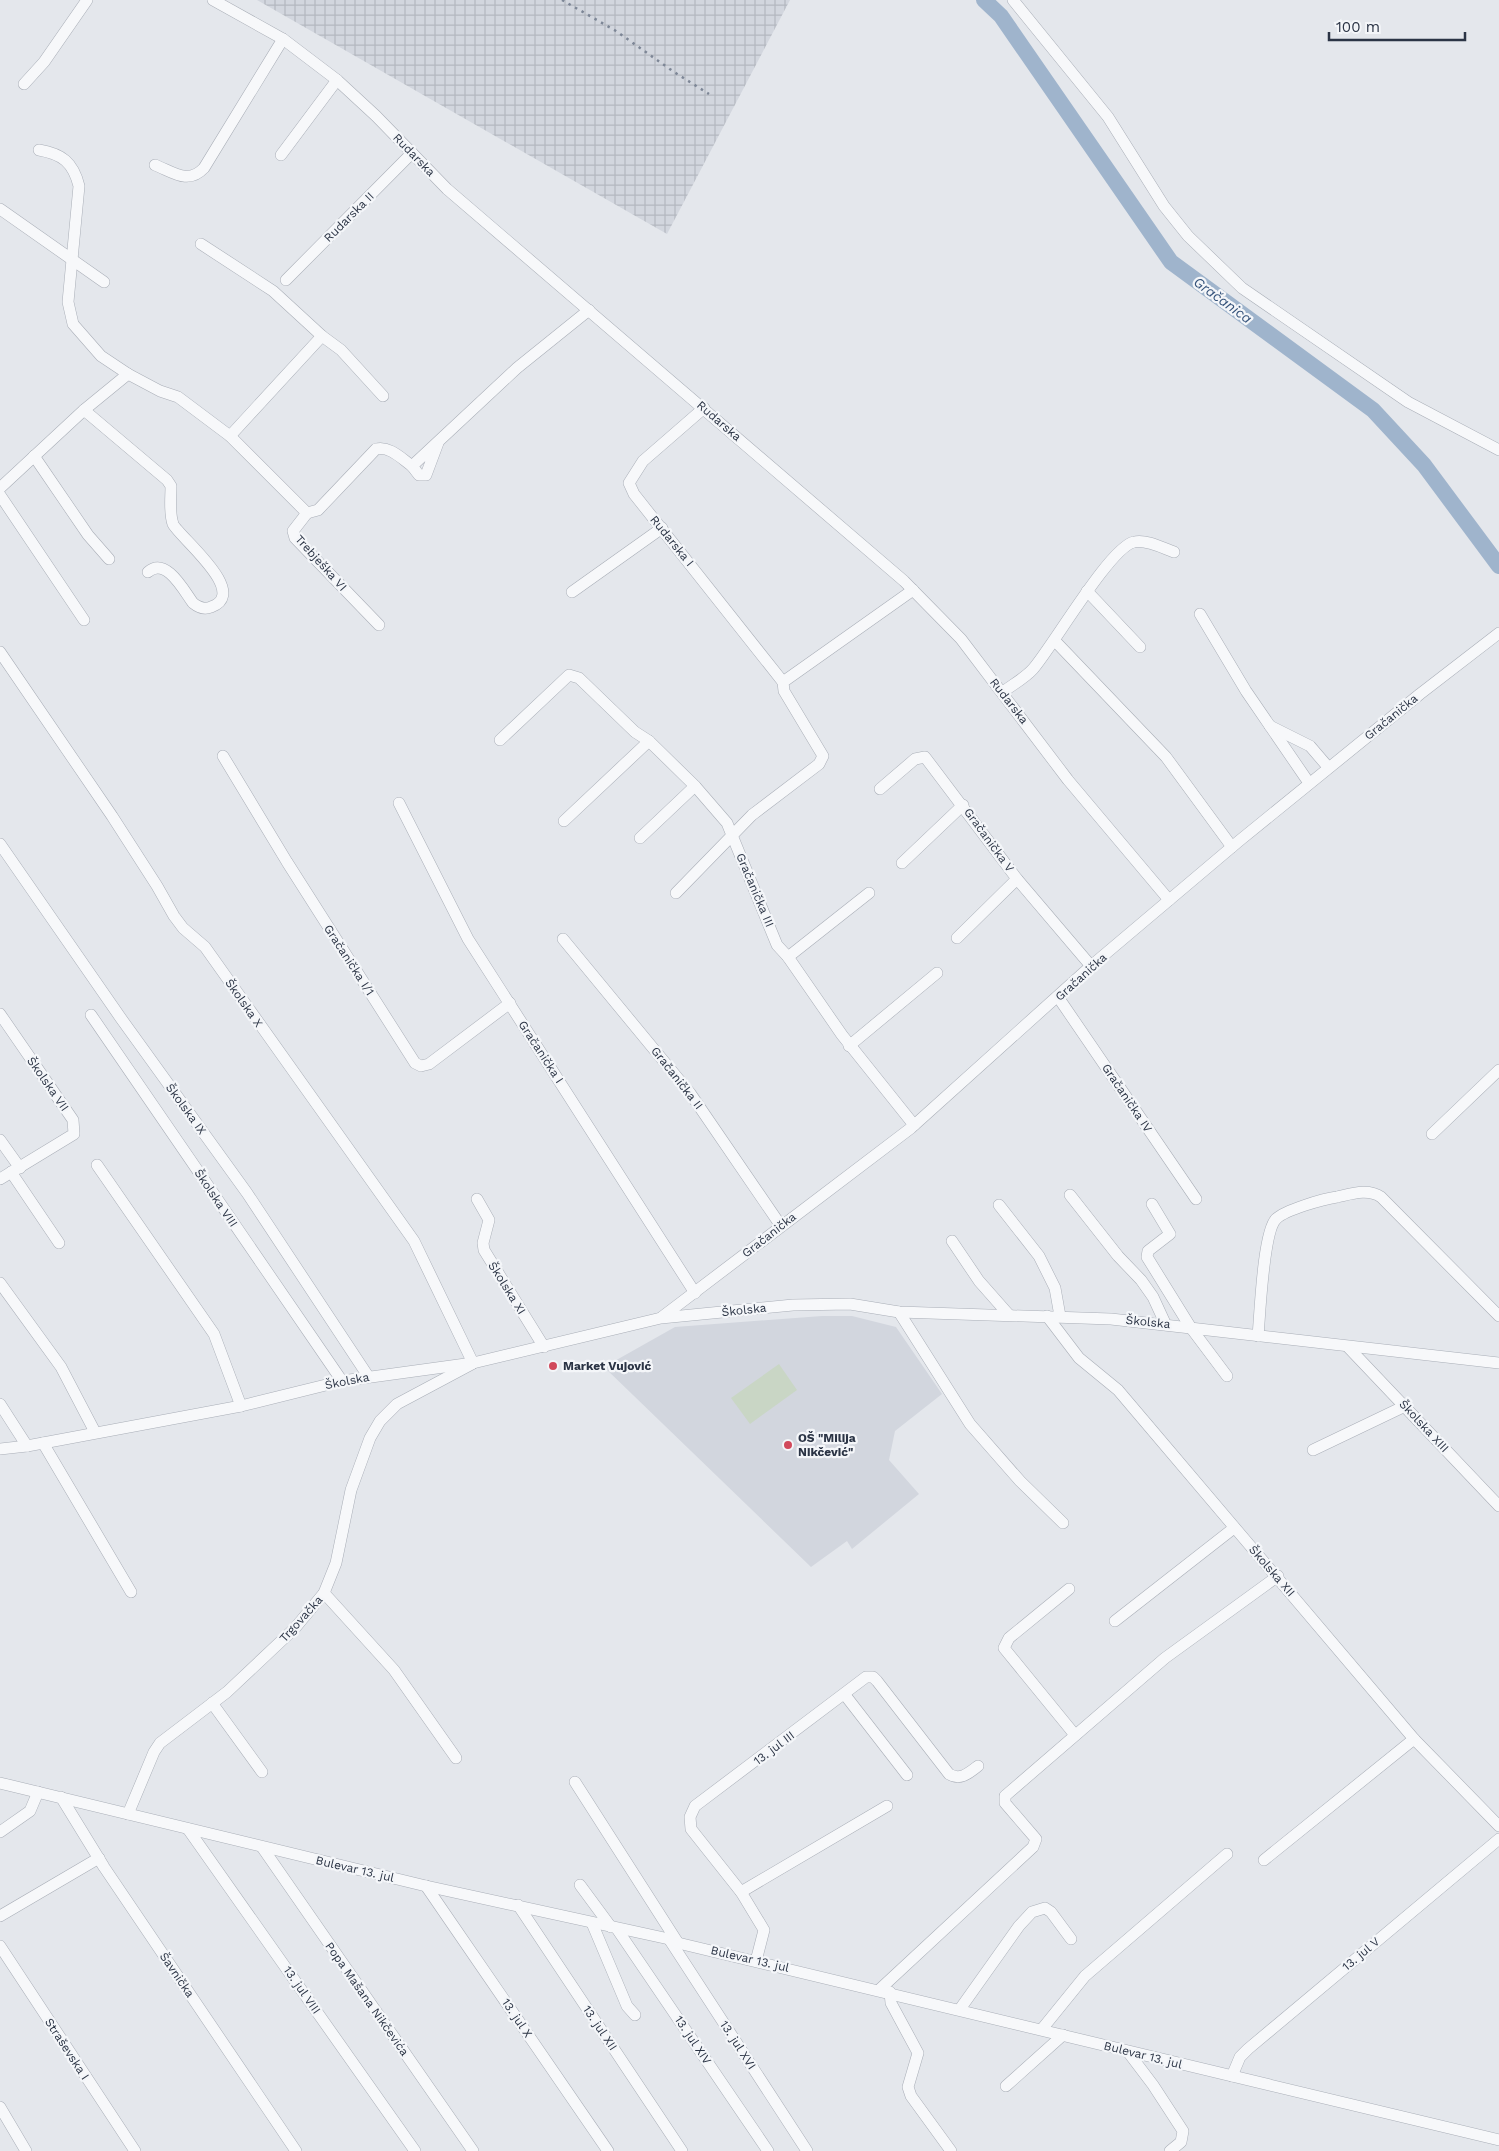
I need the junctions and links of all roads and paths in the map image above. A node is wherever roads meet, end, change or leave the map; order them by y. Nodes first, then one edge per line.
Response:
1 (87, 0) edge
2 (213, 0) edge
3 (1013, 0) edge
4 (283, 39) junction
5 (337, 80) junction
6 (24, 84) dead end
7 (38, 150) dead end
8 (412, 153) junction
9 (281, 154) dead end
10 (155, 165) dead end
11 (0, 209) edge
12 (201, 244) dead end
13 (72, 259) junction
14 (286, 280) dead end
15 (104, 282) dead end
16 (589, 310) junction
17 (322, 336) junction
18 (128, 374) junction
19 (383, 396) dead end
20 (704, 408) junction
21 (84, 410) junction
22 (230, 436) junction
23 (438, 443) junction
24 (1499, 450) edge
25 (34, 456) junction
26 (412, 466) junction
27 (0, 488) edge
28 (0, 495) edge
29 (307, 513) junction
30 (662, 528) junction
31 (1174, 552) dead end
32 (109, 559) dead end
33 (148, 572) dead end
34 (913, 590) junction
35 (1087, 591) junction
36 (572, 592) dead end
37 (1200, 614) dead end
38 (84, 620) dead end
39 (379, 625) dead end
40 (1499, 633) edge
41 (1055, 641) junction
42 (1140, 647) dead end
43 (0, 652) edge
44 (783, 682) junction
45 (1003, 692) junction
46 (1270, 726) junction
47 (500, 740) dead end
48 (648, 741) junction
49 (224, 756) dead end
50 (1328, 767) junction
51 (1309, 783) junction
52 (695, 786) junction
53 (880, 789) dead end
54 (400, 803) dead end
55 (963, 804) junction
56 (564, 821) dead end
57 (733, 837) junction
58 (640, 838) dead end
59 (0, 844) edge
60 (1232, 847) junction
61 (902, 863) dead end
62 (1017, 879) junction
63 (676, 893) dead end
64 (869, 893) dead end
65 (1169, 900) junction
66 (957, 938) dead end
67 (563, 939) dead end
68 (788, 957) junction
69 (1091, 966) junction
70 (936, 973) dead end
71 (1058, 997) junction
72 (510, 1003) junction
73 (0, 1014) edge
74 (91, 1015) dead end
75 (849, 1046) junction
76 (1499, 1070) edge
77 (914, 1125) junction
78 (1432, 1134) dead end
79 (0, 1140) edge
80 (97, 1165) dead end
81 (15, 1170) junction
82 (0, 1179) edge
83 (1070, 1195) dead end
84 (478, 1199) dead end
85 (1196, 1199) dead end
86 (1152, 1204) dead end
87 (999, 1205) dead end
88 (781, 1226) junction
89 (952, 1241) dead end
90 (59, 1243) dead end
91 (0, 1283) edge
92 (695, 1293) junction
93 (899, 1312) junction
94 (1009, 1315) junction
95 (1047, 1316) junction
96 (1060, 1316) junction
97 (1499, 1316) edge
98 (661, 1318) junction
99 (1165, 1323) junction
100 (1191, 1328) junction
101 (1258, 1336) junction
102 (1348, 1346) junction
103 (544, 1347) junction
104 (473, 1363) junction
105 (1499, 1364) edge
106 (368, 1376) junction
107 (1227, 1376) dead end
108 (342, 1381) junction
109 (0, 1404) edge
110 (241, 1406) junction
111 (1405, 1406) junction
112 (95, 1432) junction
113 (42, 1443) junction
114 (27, 1446) junction
115 (0, 1449) edge
116 (1313, 1450) dead end
117 (1499, 1506) edge
118 (1064, 1523) dead end
119 (1234, 1528) junction
120 (1278, 1576) junction
121 (1069, 1589) dead end
122 (132, 1592) dead end
123 (324, 1593) junction
124 (1115, 1621) dead end
125 (846, 1695) junction
126 (212, 1703) junction
127 (1075, 1735) junction
128 (1414, 1739) junction
129 (456, 1758) dead end
130 (978, 1766) dead end
131 (262, 1772) dead end
132 (907, 1775) dead end
133 (575, 1782) dead end
134 (0, 1784) edge
135 (38, 1792) junction
136 (61, 1798) junction
137 (887, 1806) dead end
138 (128, 1814) junction
139 (1499, 1826) edge
140 (188, 1829) junction
141 (0, 1832) edge
142 (1499, 1839) edge
143 (262, 1847) junction
144 (1227, 1854) dead end
145 (99, 1858) junction
146 (1264, 1860) dead end
147 (580, 1885) dead end
148 (426, 1886) junction
149 (741, 1892) junction
150 (518, 1906) junction
151 (0, 1916) edge
152 (592, 1923) junction
153 (614, 1928) junction
154 (1071, 1939) dead end
155 (673, 1941) junction
156 (0, 1946) edge
157 (756, 1961) junction
158 (885, 1991) junction
159 (960, 2009) junction
160 (635, 2015) dead end
161 (1042, 2028) junction
162 (1063, 2035) junction
163 (1128, 2052) junction
164 (1232, 2076) junction
165 (1006, 2086) dead end
166 (0, 2107) edge
167 (1499, 2140) edge
168 (26, 2151) edge
169 (135, 2151) edge
170 (296, 2151) edge
171 (415, 2151) edge
172 (473, 2151) edge
173 (608, 2151) edge
174 (682, 2151) edge
175 (768, 2151) edge
176 (807, 2151) edge
177 (951, 2151) edge
178 (1170, 2151) edge

1 - 6 street
2 - 4 street, Rudarska
3 - 24 street
4 - 5 street, Rudarska
4 - 10 street
5 - 8 street, Rudarska
5 - 9 street
7 - 13 street
8 - 14 street, Rudarska II
8 - 16 street, Rudarska
11 - 13 street
12 - 17 street
13 - 15 street
13 - 18 street
16 - 20 street, Rudarska
16 - 23 street
17 - 19 street
17 - 22 street
18 - 21 street
18 - 22 street
20 - 30 street, Rudarska I
20 - 34 street, Rudarska
21 - 25 street
21 - 33 street
22 - 29 street
23 - 26 street
23 - 26 street
25 - 27 street
25 - 32 street
26 - 29 street
28 - 38 street
29 - 39 street, Trebješka VI
30 - 36 street
30 - 44 street, Rudarska I
31 - 35 street
34 - 44 street
34 - 45 street, Rudarska
35 - 41 street
35 - 42 street
37 - 46 street
40 - 50 street, Gračanička
41 - 45 street
41 - 60 street
43 - 104 street, Školska X
44 - 57 street, Rudarska I
45 - 65 street, Rudarska
46 - 50 street
46 - 51 street
47 - 48 street, Gračanička III
48 - 52 street, Gračanička III
48 - 56 street
49 - 72 street, Gračanička I/1
50 - 51 street, Gračanička
51 - 60 street, Gračanička
52 - 57 street, Gračanička III
52 - 58 street
53 - 55 street, Gračanička V
54 - 72 street, Gračanička I
55 - 61 street
55 - 62 street, Gračanička V
57 - 63 street
57 - 68 street, Gračanička III
59 - 106 street, Školska IX
60 - 65 street, Gračanička
62 - 66 street
62 - 69 street, Gračanička V
64 - 68 street
65 - 69 street, Gračanička
67 - 88 street, Gračanička II
68 - 75 street, Gračanička III
69 - 71 street, Gračanička
70 - 75 street
71 - 77 street, Gračanička
71 - 85 street, Gračanička IV
72 - 92 street, Gračanička I
73 - 81 street, Školska VII
74 - 108 street, Školska VIII
75 - 77 street, Gračanička III
76 - 78 street
77 - 88 street, Gračanička
79 - 81 street
80 - 110 street
81 - 82 street, Školska VII
81 - 90 street
83 - 99 street
84 - 103 street, Školska XI
86 - 100 street
87 - 96 street
88 - 92 street, Gračanička
89 - 94 street
91 - 112 street
92 - 98 street, Gračanička
93 - 94 street, Školska
93 - 98 street, Školska
93 - 118 street
94 - 95 street, Školska
95 - 96 street, Školska
95 - 119 street, Školska XII
96 - 99 street, Školska
97 - 101 street
98 - 103 street, Školska
99 - 100 street, Školska
100 - 101 street, Školska
100 - 107 street
101 - 102 street, Školska
102 - 105 street, Školska
102 - 111 street, Školska XIII
103 - 104 street, Školska
104 - 106 street, Školska
104 - 123 street, Trgovačka
106 - 108 street, Školska
108 - 110 street, Školska
109 - 114 street
110 - 112 street, Školska
111 - 116 street
111 - 117 street, Školska XIII
112 - 113 street, Školska
113 - 114 street, Školska
113 - 122 street
114 - 115 street, Školska
119 - 120 street, Školska XII
119 - 124 street
120 - 127 street
120 - 128 street, Školska XII
121 - 127 street
123 - 126 street, Trgovačka
123 - 129 street
125 - 130 street, 13. jul III
125 - 132 street
125 - 149 street, 13. jul III
126 - 131 street
126 - 138 street, Trgovačka
127 - 158 street
128 - 139 street, Školska XII
128 - 146 street
133 - 155 street, 13. jul XVI
134 - 135 street, Bulevar 13. jul
135 - 136 street, Bulevar 13. jul
135 - 141 street
136 - 138 street, Bulevar 13. jul
136 - 145 street, Šavnička
137 - 149 street
138 - 140 street, Bulevar 13. jul
140 - 143 street, Bulevar 13. jul
140 - 171 street, 13. jul VIII
142 - 164 street, 13. jul V
143 - 148 street, Bulevar 13. jul
143 - 172 street, Popa Mašana Nikčevića
144 - 161 street
145 - 151 street
145 - 170 street, Šavnička
147 - 153 street, 13. jul XIV
148 - 150 street, Bulevar 13. jul
148 - 173 street, 13. jul X
149 - 157 street, 13. jul III
150 - 152 street, Bulevar 13. jul
150 - 174 street, 13. jul XII
152 - 153 street, Bulevar 13. jul
152 - 160 street
153 - 155 street, Bulevar 13. jul
153 - 175 street, 13. jul XIV
154 - 159 street
155 - 157 street, Bulevar 13. jul
155 - 176 street, 13. jul XVI
156 - 169 street, Straševska I
157 - 158 street, Bulevar 13. jul
158 - 159 street, Bulevar 13. jul
158 - 177 street
159 - 161 street, Bulevar 13. jul
161 - 162 street, Bulevar 13. jul
162 - 163 street, Bulevar 13. jul
162 - 165 street
163 - 164 street, Bulevar 13. jul
163 - 178 street
164 - 167 street, Bulevar 13. jul
166 - 168 street

